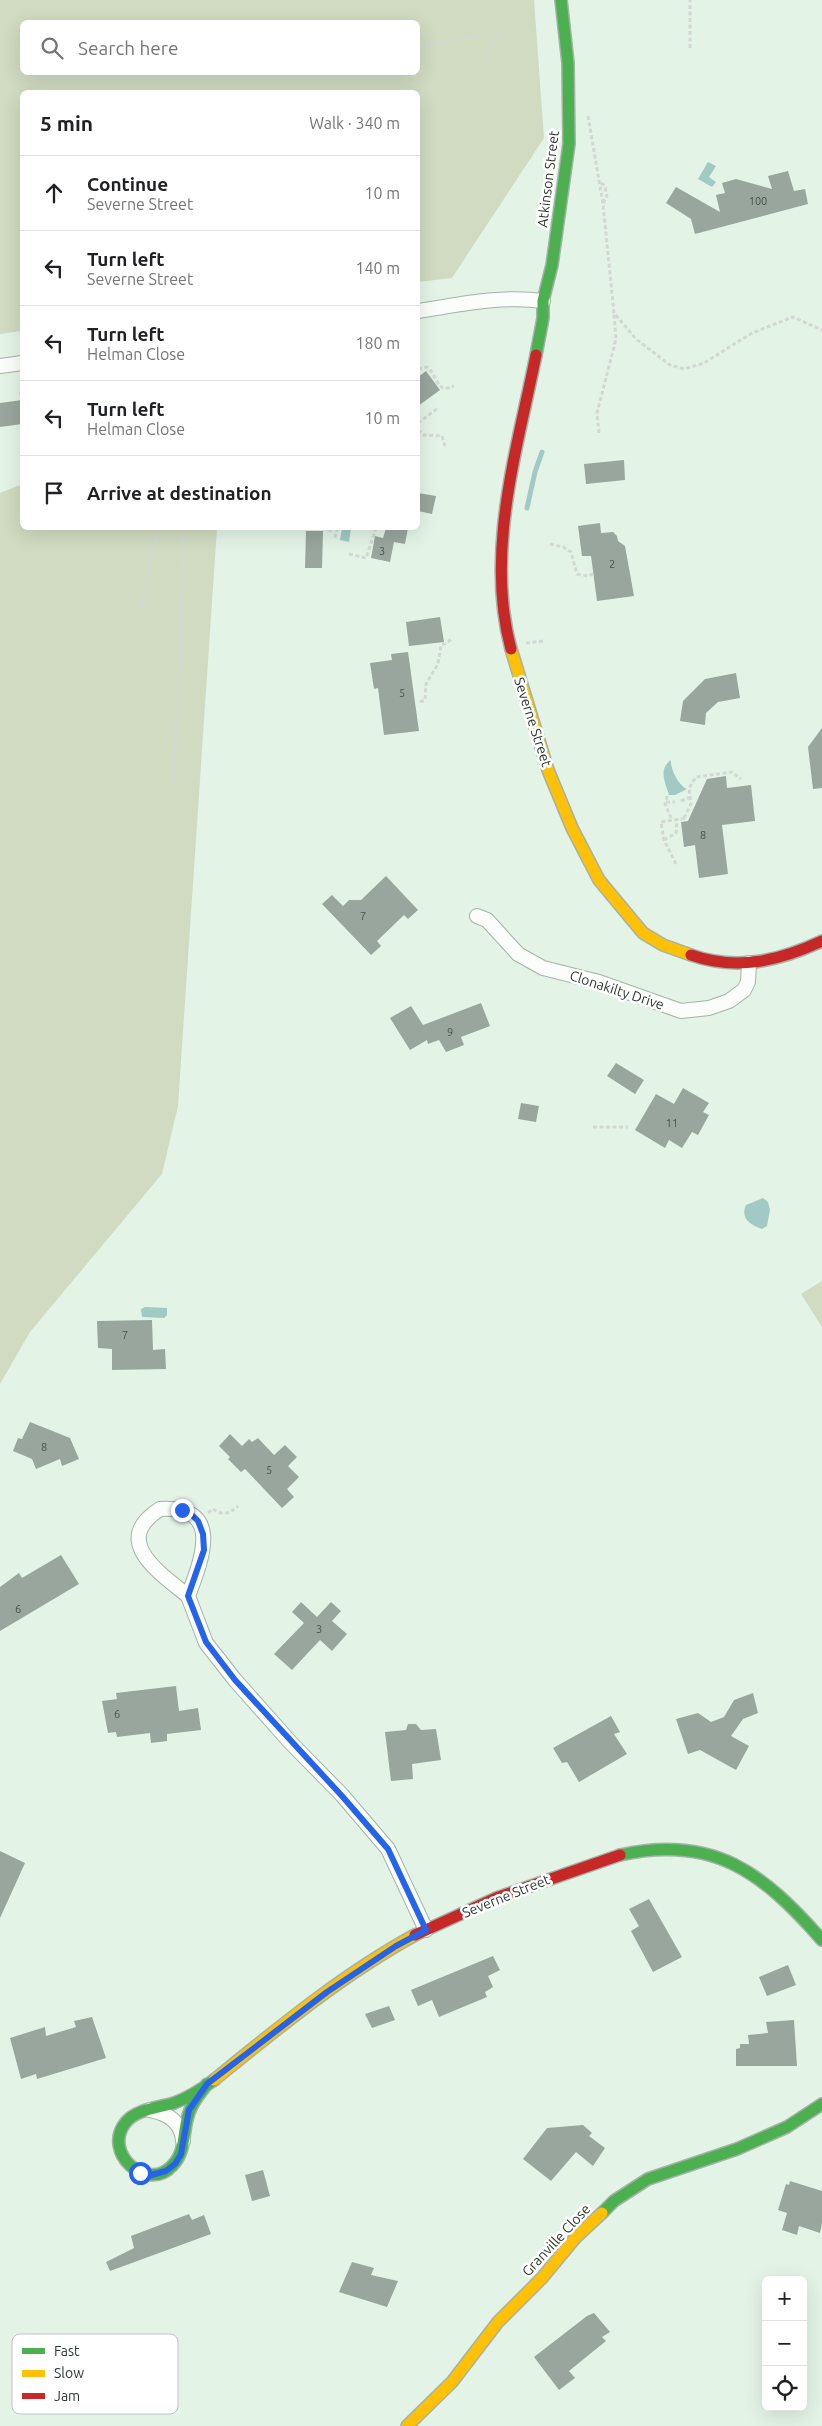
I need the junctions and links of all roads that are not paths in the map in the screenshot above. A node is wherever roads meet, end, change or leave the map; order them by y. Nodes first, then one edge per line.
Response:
1 (561, 0) edge
2 (543, 300) junction
3 (420, 311) edge
4 (20, 363) edge
5 (0, 366) edge
6 (477, 916) dead end
7 (822, 940) edge
8 (749, 963) junction
9 (188, 1596) junction
10 (426, 1930) junction
11 (822, 1940) edge
12 (207, 2084) junction
13 (822, 2104) edge
14 (150, 2110) junction
15 (183, 2143) junction
16 (407, 2426) edge

1 - 2 street, Atkinson Street
2 - 3 street
2 - 8 street, Severne Street
4 - 5 street
6 - 8 street, Clonakilty Drive
7 - 8 street, Severne Street
9 - 9 street
9 - 10 street
10 - 11 street, Severne Street
10 - 12 street, Severne Street
12 - 14 street, Severne Street
12 - 15 street, Severne Street
13 - 16 street, Granville Close
14 - 15 street
14 - 15 street, Severne Street

